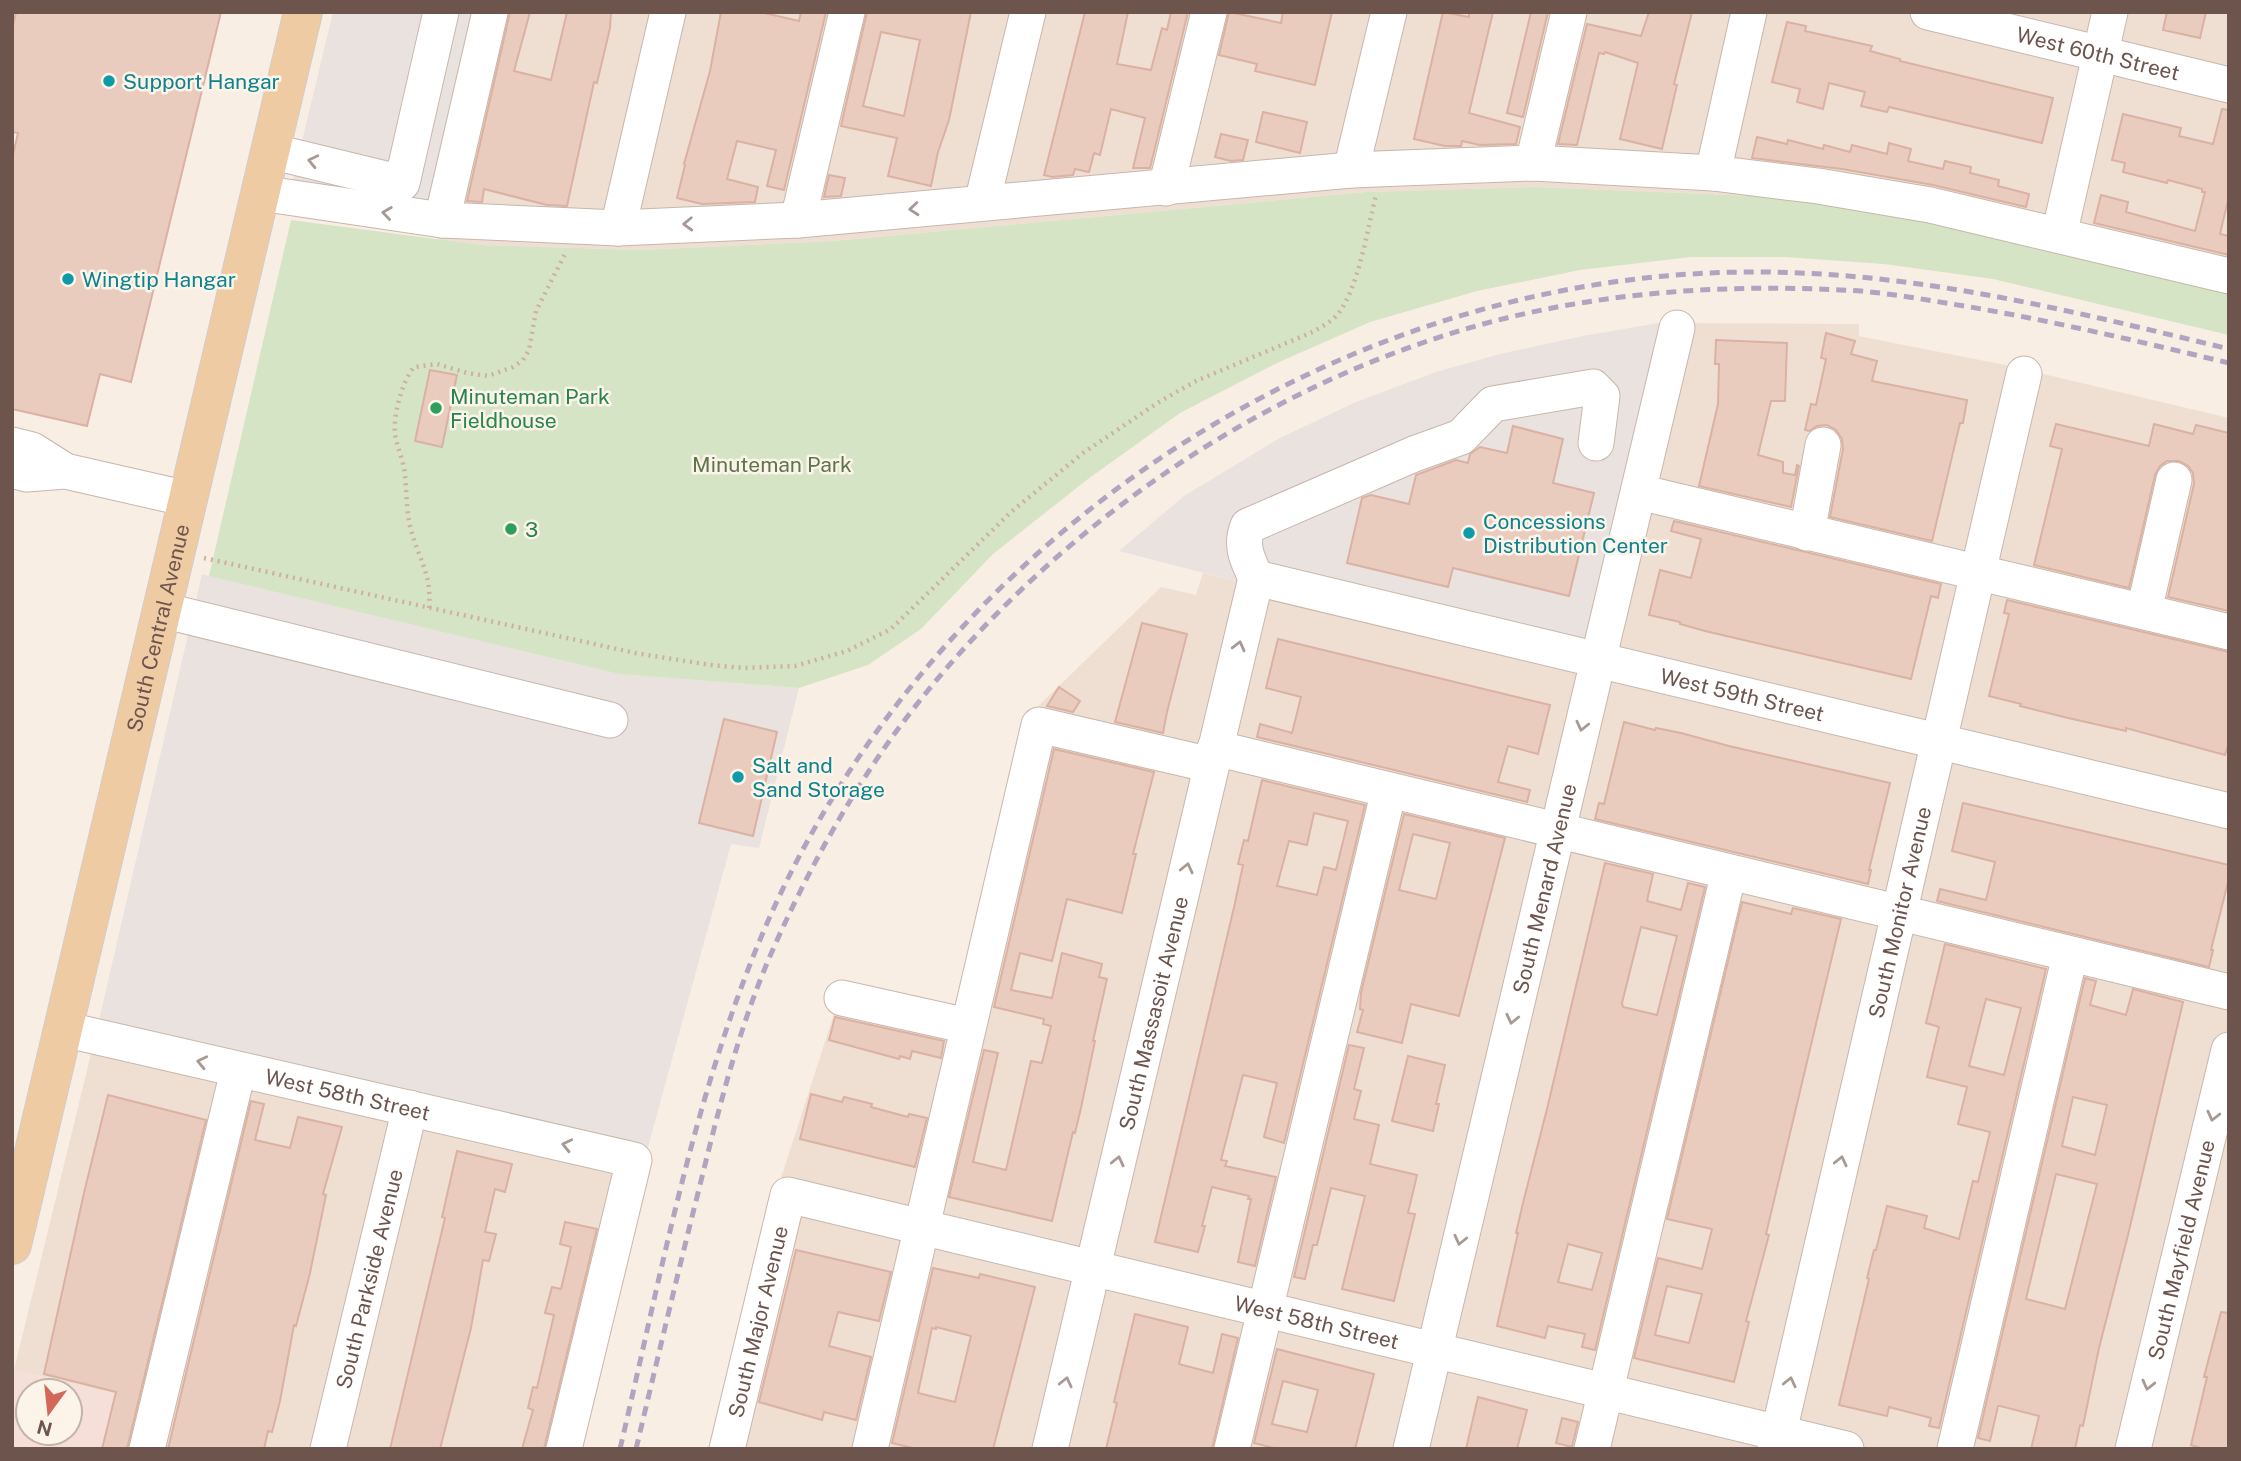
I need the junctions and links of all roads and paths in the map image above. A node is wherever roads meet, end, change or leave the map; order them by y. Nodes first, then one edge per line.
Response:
1 (303, 12) edge
2 (441, 12) edge
3 (490, 12) edge
4 (668, 12) edge
5 (848, 12) edge
6 (1028, 12) edge
7 (1209, 12) edge
8 (1389, 12) edge
9 (1569, 12) edge
10 (1749, 12) edge
11 (2110, 12) edge
12 (1930, 13) edge
13 (2100, 54) junction
14 (2229, 85) edge
15 (270, 151) junction
16 (1533, 163) junction
17 (1713, 173) junction
18 (1364, 181) junction
19 (1167, 188) junction
20 (260, 193) junction
21 (982, 203) junction
22 (442, 220) junction
23 (798, 220) junction
24 (618, 228) junction
25 (2059, 235) junction
26 (566, 252) dead end
27 (2229, 276) edge
28 (1677, 328) dead end
29 (2024, 374) dead end
30 (1597, 443) dead end
31 (12, 445) edge
32 (1823, 445) dead end
33 (12, 470) edge
34 (65, 471) junction
35 (2174, 481) dead end
36 (1639, 492) junction
37 (188, 499) junction
38 (1807, 533) junction
39 (176, 552) junction
40 (1978, 572) junction
41 (1256, 578) junction
42 (429, 608) junction
43 (162, 610) junction
44 (2144, 611) junction
45 (2229, 632) edge
46 (1597, 660) junction
47 (611, 720) dead end
48 (1938, 742) junction
49 (1213, 756) junction
50 (1389, 790) junction
51 (2229, 811) edge
52 (1557, 831) junction
53 (1729, 872) junction
54 (1899, 911) junction
55 (2070, 955) junction
56 (2229, 992) edge
57 (842, 998) dead end
58 (968, 1026) junction
59 (63, 1029) junction
60 (2229, 1050) edge
61 (238, 1071) junction
62 (410, 1108) junction
63 (788, 1195) joint
64 (922, 1227) junction
65 (12, 1245) edge
66 (1093, 1268) junction
67 (1265, 1310) junction
68 (1434, 1350) junction
69 (1605, 1391) junction
70 (1777, 1441) edge
71 (147, 1449) edge
72 (328, 1449) edge
73 (564, 1449) edge
74 (727, 1449) edge
75 (870, 1449) edge
76 (1050, 1449) edge
77 (1232, 1449) edge
78 (1411, 1449) edge
79 (1592, 1449) edge
80 (1846, 1449) edge
81 (1955, 1449) edge
82 (2133, 1449) edge

1 - 15 main road, South Central Avenue
2 -> 15 street
3 - 22 street
4 - 24 street
5 - 23 street
6 - 21 street
7 - 19 street
8 - 18 street
9 - 16 street
10 - 17 street
11 - 13 street
12 - 13 street, West 60th Street
13 - 14 street, West 60th Street
13 - 25 street
15 - 20 main road, South Central Avenue
16 - 17 street
16 - 18 street
17 - 25 street
18 - 19 street
18 - 42 path
19 - 21 street
22 -> 20 street
20 - 37 main road, South Central Avenue
21 -> 23 street
22 - 24 street
23 -> 24 street
25 - 27 street
26 - 42 path
28 - 36 street, South Menard Avenue
29 - 40 street, South Monitor Avenue
30 - 41 street
31 - 34 street
32 - 38 street
33 - 34 street
34 - 37 street
35 - 44 street
36 - 38 street
36 - 46 street, South Menard Avenue
37 - 39 main road, South Central Avenue
38 - 40 street
39 - 42 path
39 - 43 main road, South Central Avenue
40 - 44 street
40 - 48 street, South Monitor Avenue
41 - 46 street, West 59th Street
49 -> 41 street, South Massasoit Avenue
43 - 47 street
43 - 59 main road, South Central Avenue
44 - 45 street
46 - 48 street, West 59th Street
46 -> 52 street, South Menard Avenue
48 - 51 street, West 59th Street
48 - 54 street, South Monitor Avenue
49 - 50 street
49 - 58 street
66 -> 49 street, South Massasoit Avenue
50 - 52 street
50 - 67 street
52 - 53 street
52 -> 68 street, South Menard Avenue
53 - 54 street
53 - 69 street
54 - 55 street
70 -> 54 street, South Monitor Avenue
55 - 56 street
55 - 81 street
57 - 58 street
58 - 64 street
61 -> 59 street, West 58th Street
59 - 65 main road, South Central Avenue
60 -> 82 street, South Mayfield Avenue
61 - 62 street, West 58th Street
61 - 71 street
62 - 72 street, South Parkside Avenue
73 -> 62 street, West 58th Street
63 - 64 street, West 58th Street
63 - 74 street, South Major Avenue
64 - 66 street, West 58th Street
64 - 75 street
66 - 67 street, West 58th Street
76 -> 66 street, South Massasoit Avenue
67 - 68 street, West 58th Street
67 - 77 street
68 - 69 street, West 58th Street
68 - 78 street, South Menard Avenue
69 - 70 street, West 58th Street
69 - 79 street
70 - 80 street, West 58th Street

